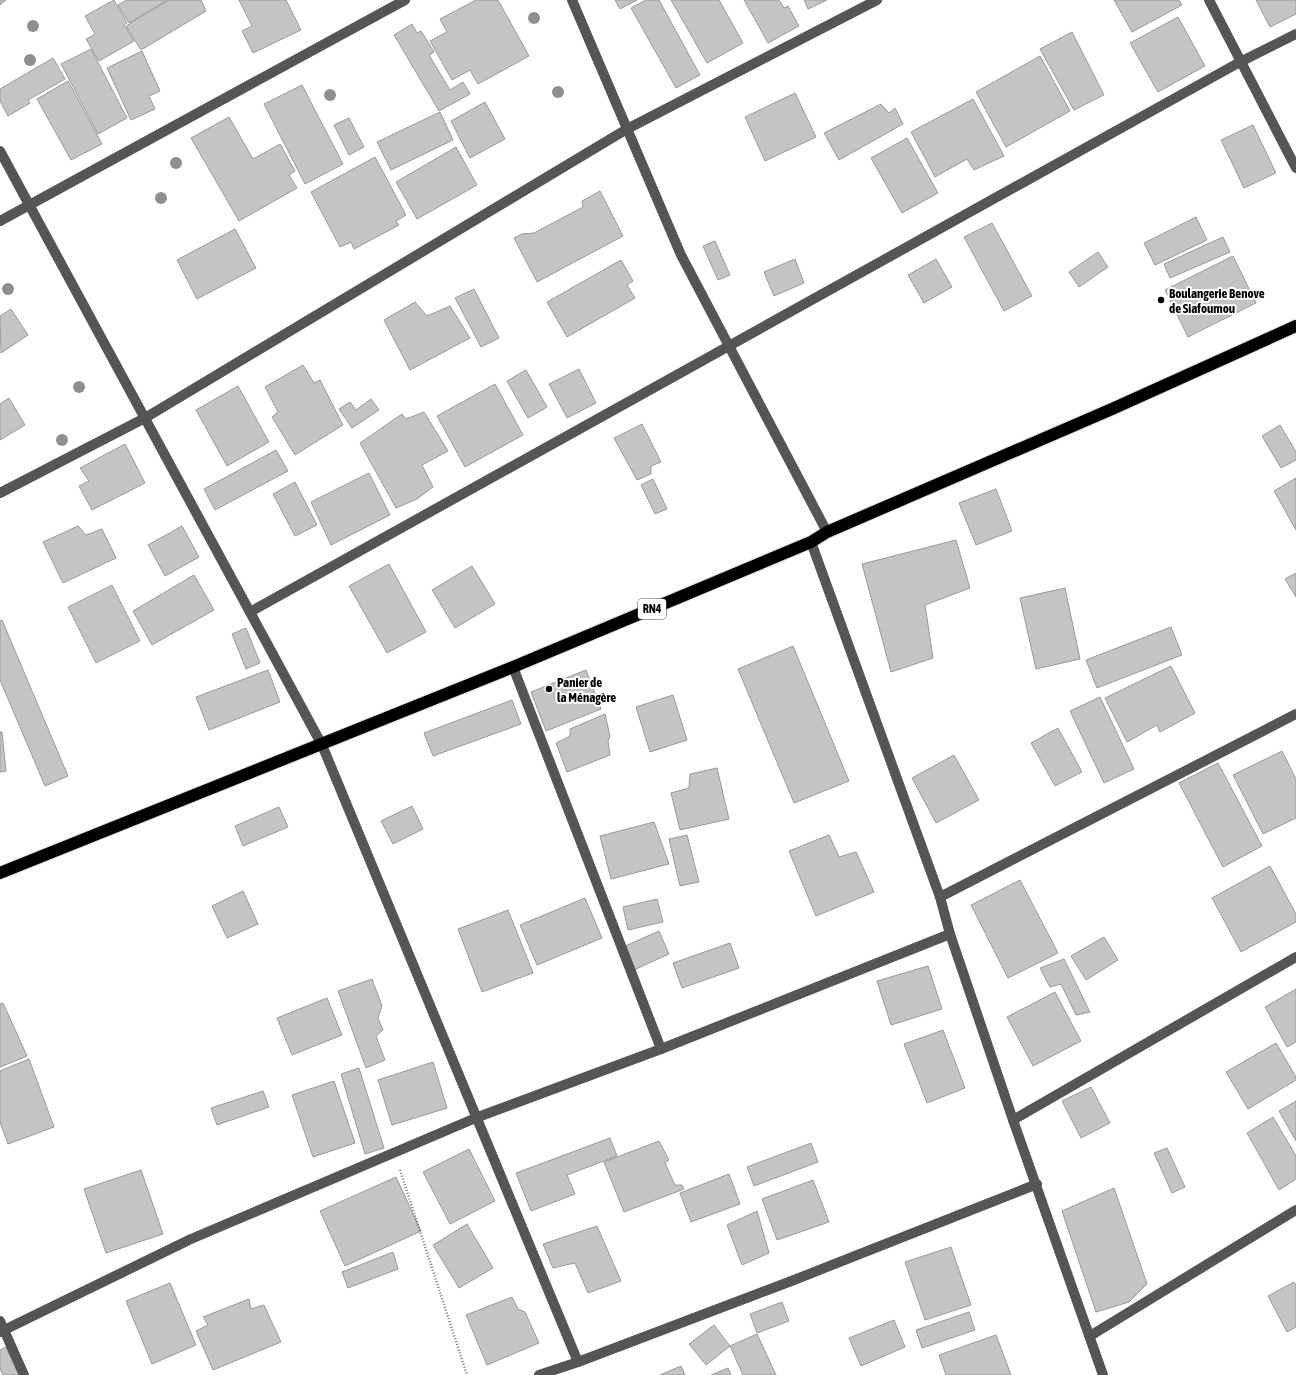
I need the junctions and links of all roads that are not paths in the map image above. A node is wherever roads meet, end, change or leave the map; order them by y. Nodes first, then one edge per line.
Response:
1 (405, 0) edge
2 (572, 0) edge
3 (877, 0) edge
4 (1209, 0) edge
5 (1296, 34) edge
6 (1240, 62) junction
7 (627, 129) junction
8 (0, 151) edge
9 (1296, 168) edge
10 (29, 206) junction
11 (0, 221) edge
12 (1296, 326) edge
13 (728, 347) junction
14 (145, 418) junction
15 (0, 493) edge
16 (827, 532) junction
17 (811, 542) junction
18 (250, 612) junction
19 (513, 667) junction
20 (1296, 714) edge
21 (322, 745) junction
22 (0, 873) edge
23 (940, 897) junction
24 (950, 934) junction
25 (1296, 957) edge
26 (661, 1049) junction
27 (478, 1117) junction
28 (1013, 1120) junction
29 (1037, 1184) junction
30 (1296, 1210) edge
31 (1, 1328) edge
32 (1090, 1336) junction
33 (578, 1362) junction
34 (24, 1375) edge
35 (539, 1375) edge
36 (1103, 1375) edge

1 - 10 street
2 - 7 street
3 - 7 street
4 - 6 street
5 - 6 street
6 - 9 street
6 - 13 street
7 - 13 street
7 - 14 street
8 - 10 street
10 - 11 street
10 - 14 street
12 - 16 highway, RN4
13 - 16 street
13 - 18 street
14 - 15 street
14 - 18 street
16 - 17 highway, RN4
17 - 19 highway, RN4
17 - 23 street
18 - 21 street
19 - 21 highway, RN4
19 - 26 street
20 - 23 street
21 - 22 highway, RN4
21 - 27 street
23 - 24 street
24 - 26 street
24 - 28 street
25 - 28 street
26 - 27 street
27 - 31 street
27 - 33 street
28 - 29 street
29 - 32 street
29 - 33 street
30 - 32 street
31 - 34 street
32 - 36 street
33 - 35 street

